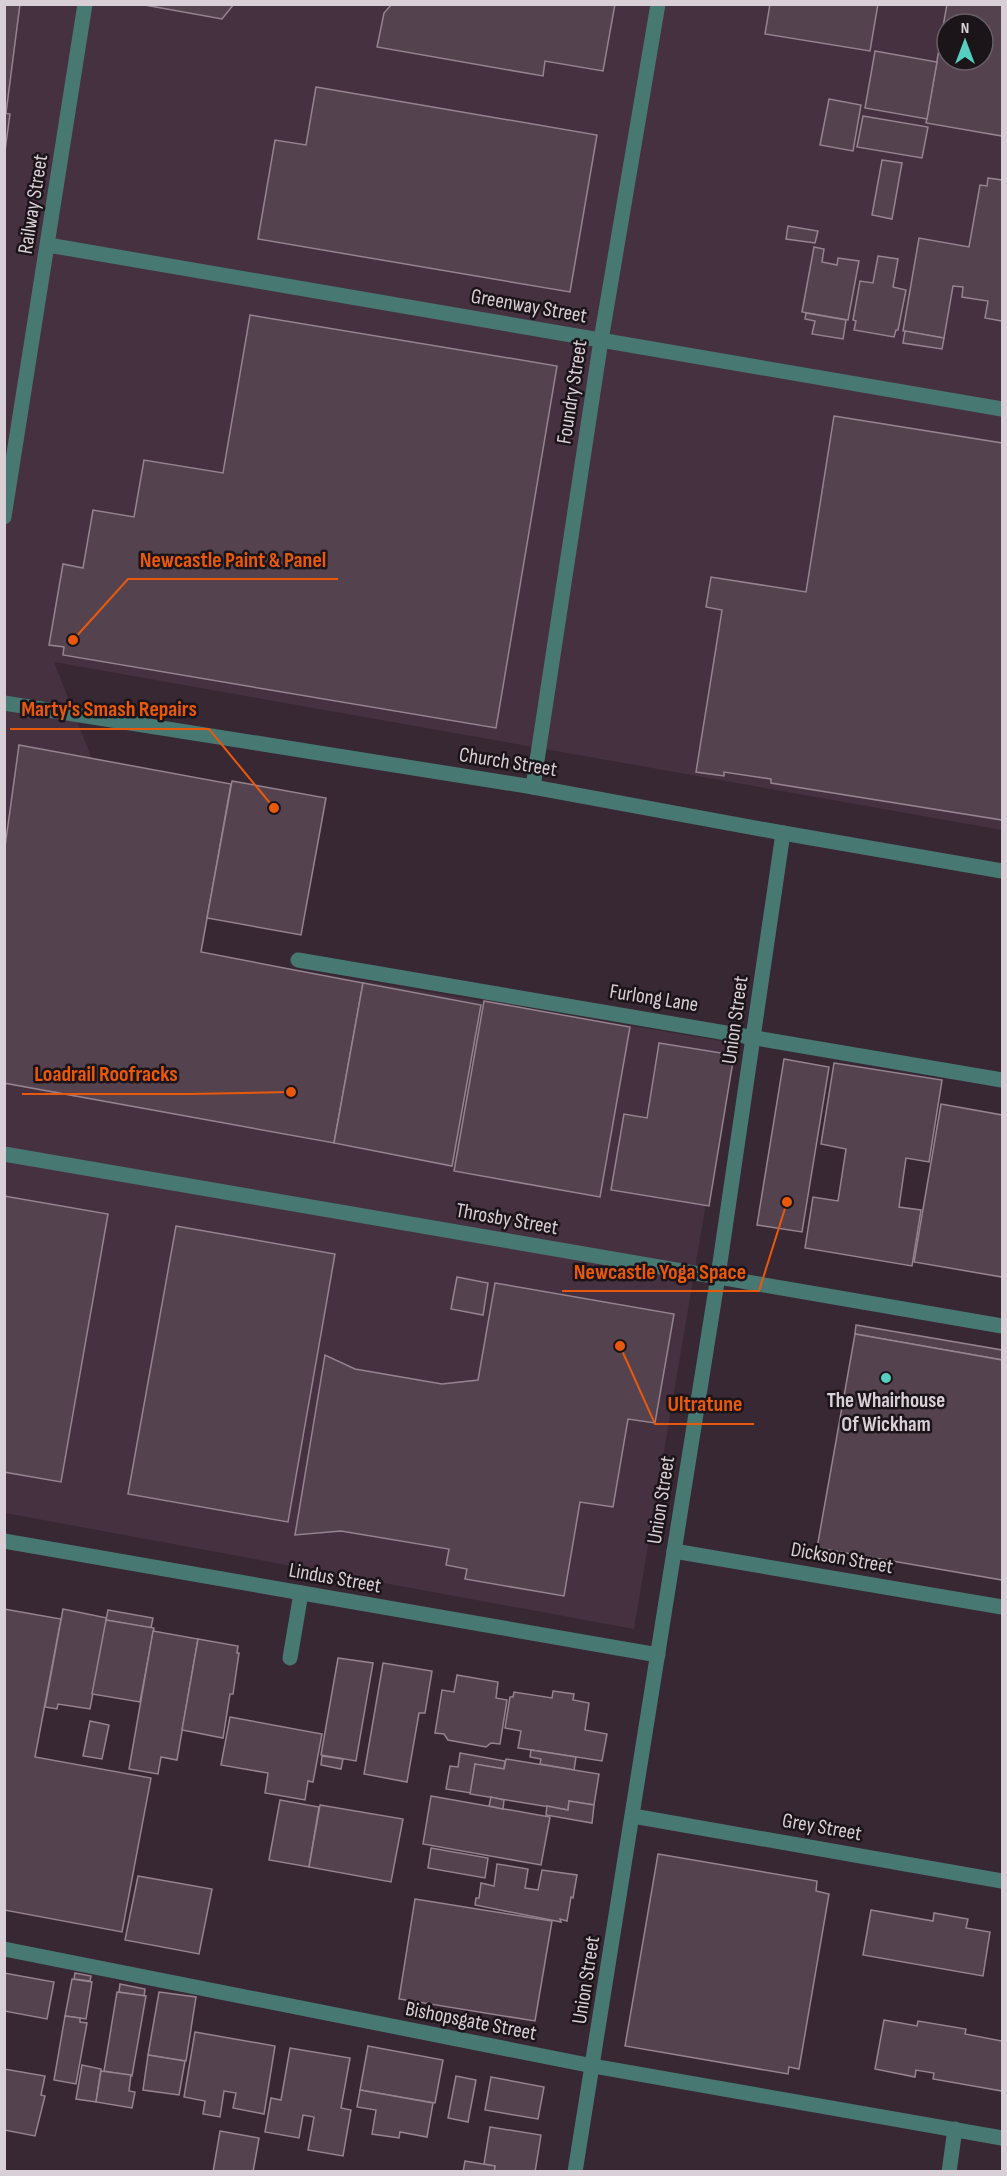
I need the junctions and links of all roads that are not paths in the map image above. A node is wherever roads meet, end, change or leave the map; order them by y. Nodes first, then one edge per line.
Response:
1 (85, 4) edge
2 (658, 4) edge
3 (48, 245) junction
4 (602, 340) junction
5 (1002, 409) edge
6 (4, 517) edge
7 (4, 703) edge
8 (533, 787) junction
9 (783, 833) junction
10 (1002, 871) edge
11 (298, 960) dead end
12 (754, 1036) junction
13 (1002, 1080) edge
14 (4, 1154) edge
15 (718, 1276) junction
16 (1002, 1326) edge
17 (4, 1541) edge
18 (674, 1551) junction
19 (301, 1593) junction
20 (1002, 1607) edge
21 (658, 1655) junction
22 (290, 1658) dead end
23 (633, 1816) junction
24 (1002, 1881) edge
25 (4, 1949) edge
26 (593, 2066) junction
27 (955, 2129) junction
28 (1002, 2138) edge
29 (575, 2172) edge
30 (949, 2172) edge

1 - 3 street, Railway Street
2 - 4 street, Foundry Street
3 - 4 street, Greenway Street
3 - 6 street, Railway Street
4 - 5 street, Greenway Street
4 - 8 street, Foundry Street
7 - 8 street, Church Street
8 - 9 street, Church Street
9 - 10 street, Church Street
9 - 12 street, Union Street
11 - 12 street, Furlong Lane
12 - 13 street, Furlong Lane
12 - 15 street, Union Street
14 - 15 street, Throsby Street
15 - 16 street, Throsby Street
15 - 18 street, Union Street
17 - 19 street, Lindus Street
18 - 20 street, Dickson Street
18 - 21 street, Union Street
19 - 21 street, Lindus Street
19 - 22 street
21 - 23 street, Union Street
23 - 24 street, Grey Street
23 - 26 street, Union Street
25 - 26 street, Bishopsgate Street
26 - 27 street, Bishopsgate Street
26 - 29 street, Union Street
27 - 28 street, Bishopsgate Street
27 - 30 street

